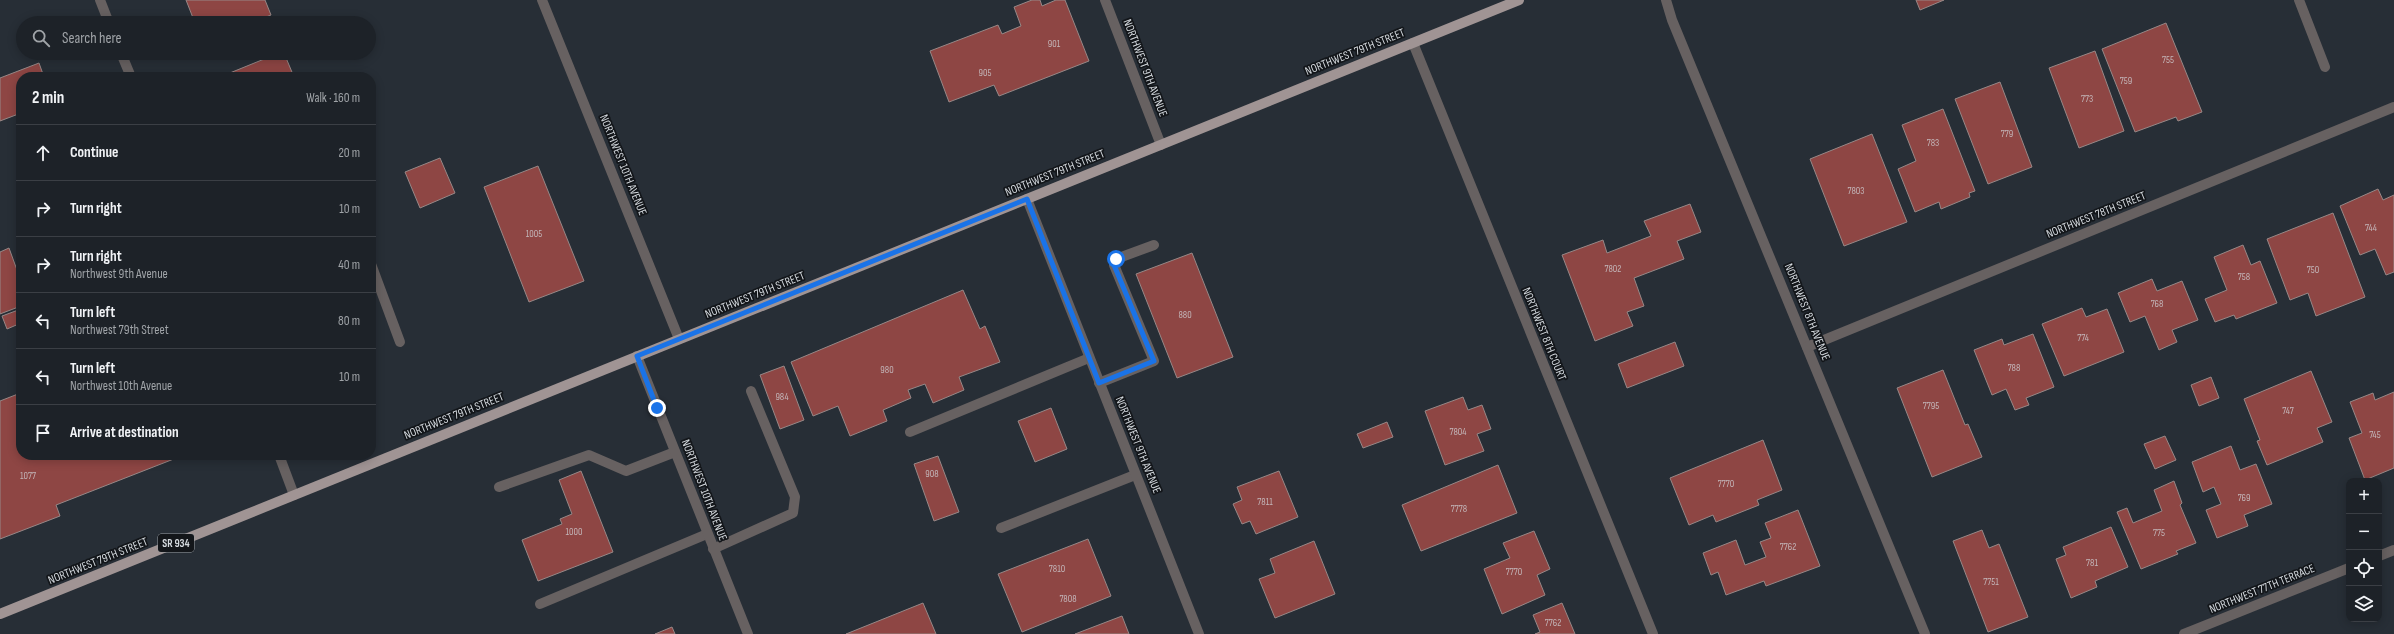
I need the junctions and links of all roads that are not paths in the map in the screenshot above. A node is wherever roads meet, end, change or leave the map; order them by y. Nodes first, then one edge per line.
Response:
1 (100, 0) edge
2 (542, 0) edge
3 (1105, 0) edge
4 (1519, 0) edge
5 (1666, 0) edge
6 (2300, 0) edge
7 (106, 16) edge
8 (1413, 43) junction
9 (124, 60) edge
10 (2324, 67) dead end
11 (129, 72) edge
12 (2394, 107) edge
13 (1161, 145) junction
14 (1027, 199) junction
15 (1154, 245) dead end
16 (376, 289) edge
17 (680, 339) junction
18 (400, 342) dead end
19 (1807, 347) junction
20 (637, 356) junction
21 (1089, 358) junction
22 (1099, 383) junction
23 (751, 391) dead end
24 (910, 432) dead end
25 (675, 452) junction
26 (281, 460) edge
27 (1135, 475) junction
28 (499, 487) dead end
29 (294, 495) junction
30 (1000, 528) dead end
31 (707, 534) junction
32 (713, 549) junction
33 (2394, 550) edge
34 (2382, 555) edge
35 (2346, 569) edge
36 (540, 604) dead end
37 (0, 614) edge
38 (748, 634) edge
39 (1199, 634) edge
40 (1653, 634) edge
41 (1925, 634) edge
42 (2184, 634) edge

1 - 7 street
2 - 17 street, NORTHWEST 10TH AVENUE
3 - 13 street, NORTHWEST 9TH AVENUE
4 - 8 main road, NORTHWEST 79TH STREET / SR 934
5 - 19 street, NORTHWEST 8TH AVENUE
6 - 10 street
8 - 13 main road, NORTHWEST 79TH STREET / SR 934
8 - 40 street, NORTHWEST 8TH COURT
9 - 11 street
12 - 19 street, NORTHWEST 78TH STREET
13 - 14 main road, NORTHWEST 79TH STREET / SR 934
14 - 17 main road, NORTHWEST 79TH STREET / SR 934
14 - 21 street, NORTHWEST 9TH AVENUE
15 - 22 street
16 - 18 street
17 - 20 main road, NORTHWEST 79TH STREET / SR 934
19 - 41 street, NORTHWEST 8TH AVENUE
20 - 25 street, NORTHWEST 10TH AVENUE
20 - 29 main road, NORTHWEST 79TH STREET / SR 934
21 - 22 street, NORTHWEST 9TH AVENUE
21 - 24 street
22 - 27 street, NORTHWEST 9TH AVENUE
23 - 32 street
25 - 28 street
25 - 31 street, NORTHWEST 10TH AVENUE
26 - 29 street
27 - 30 street
27 - 39 street, NORTHWEST 9TH AVENUE
29 - 37 main road, NORTHWEST 79TH STREET / SR 934
31 - 32 street, NORTHWEST 10TH AVENUE
31 - 36 street
32 - 38 street, NORTHWEST 10TH AVENUE
33 - 34 street
35 - 42 street, NORTHWEST 77TH TERRACE

